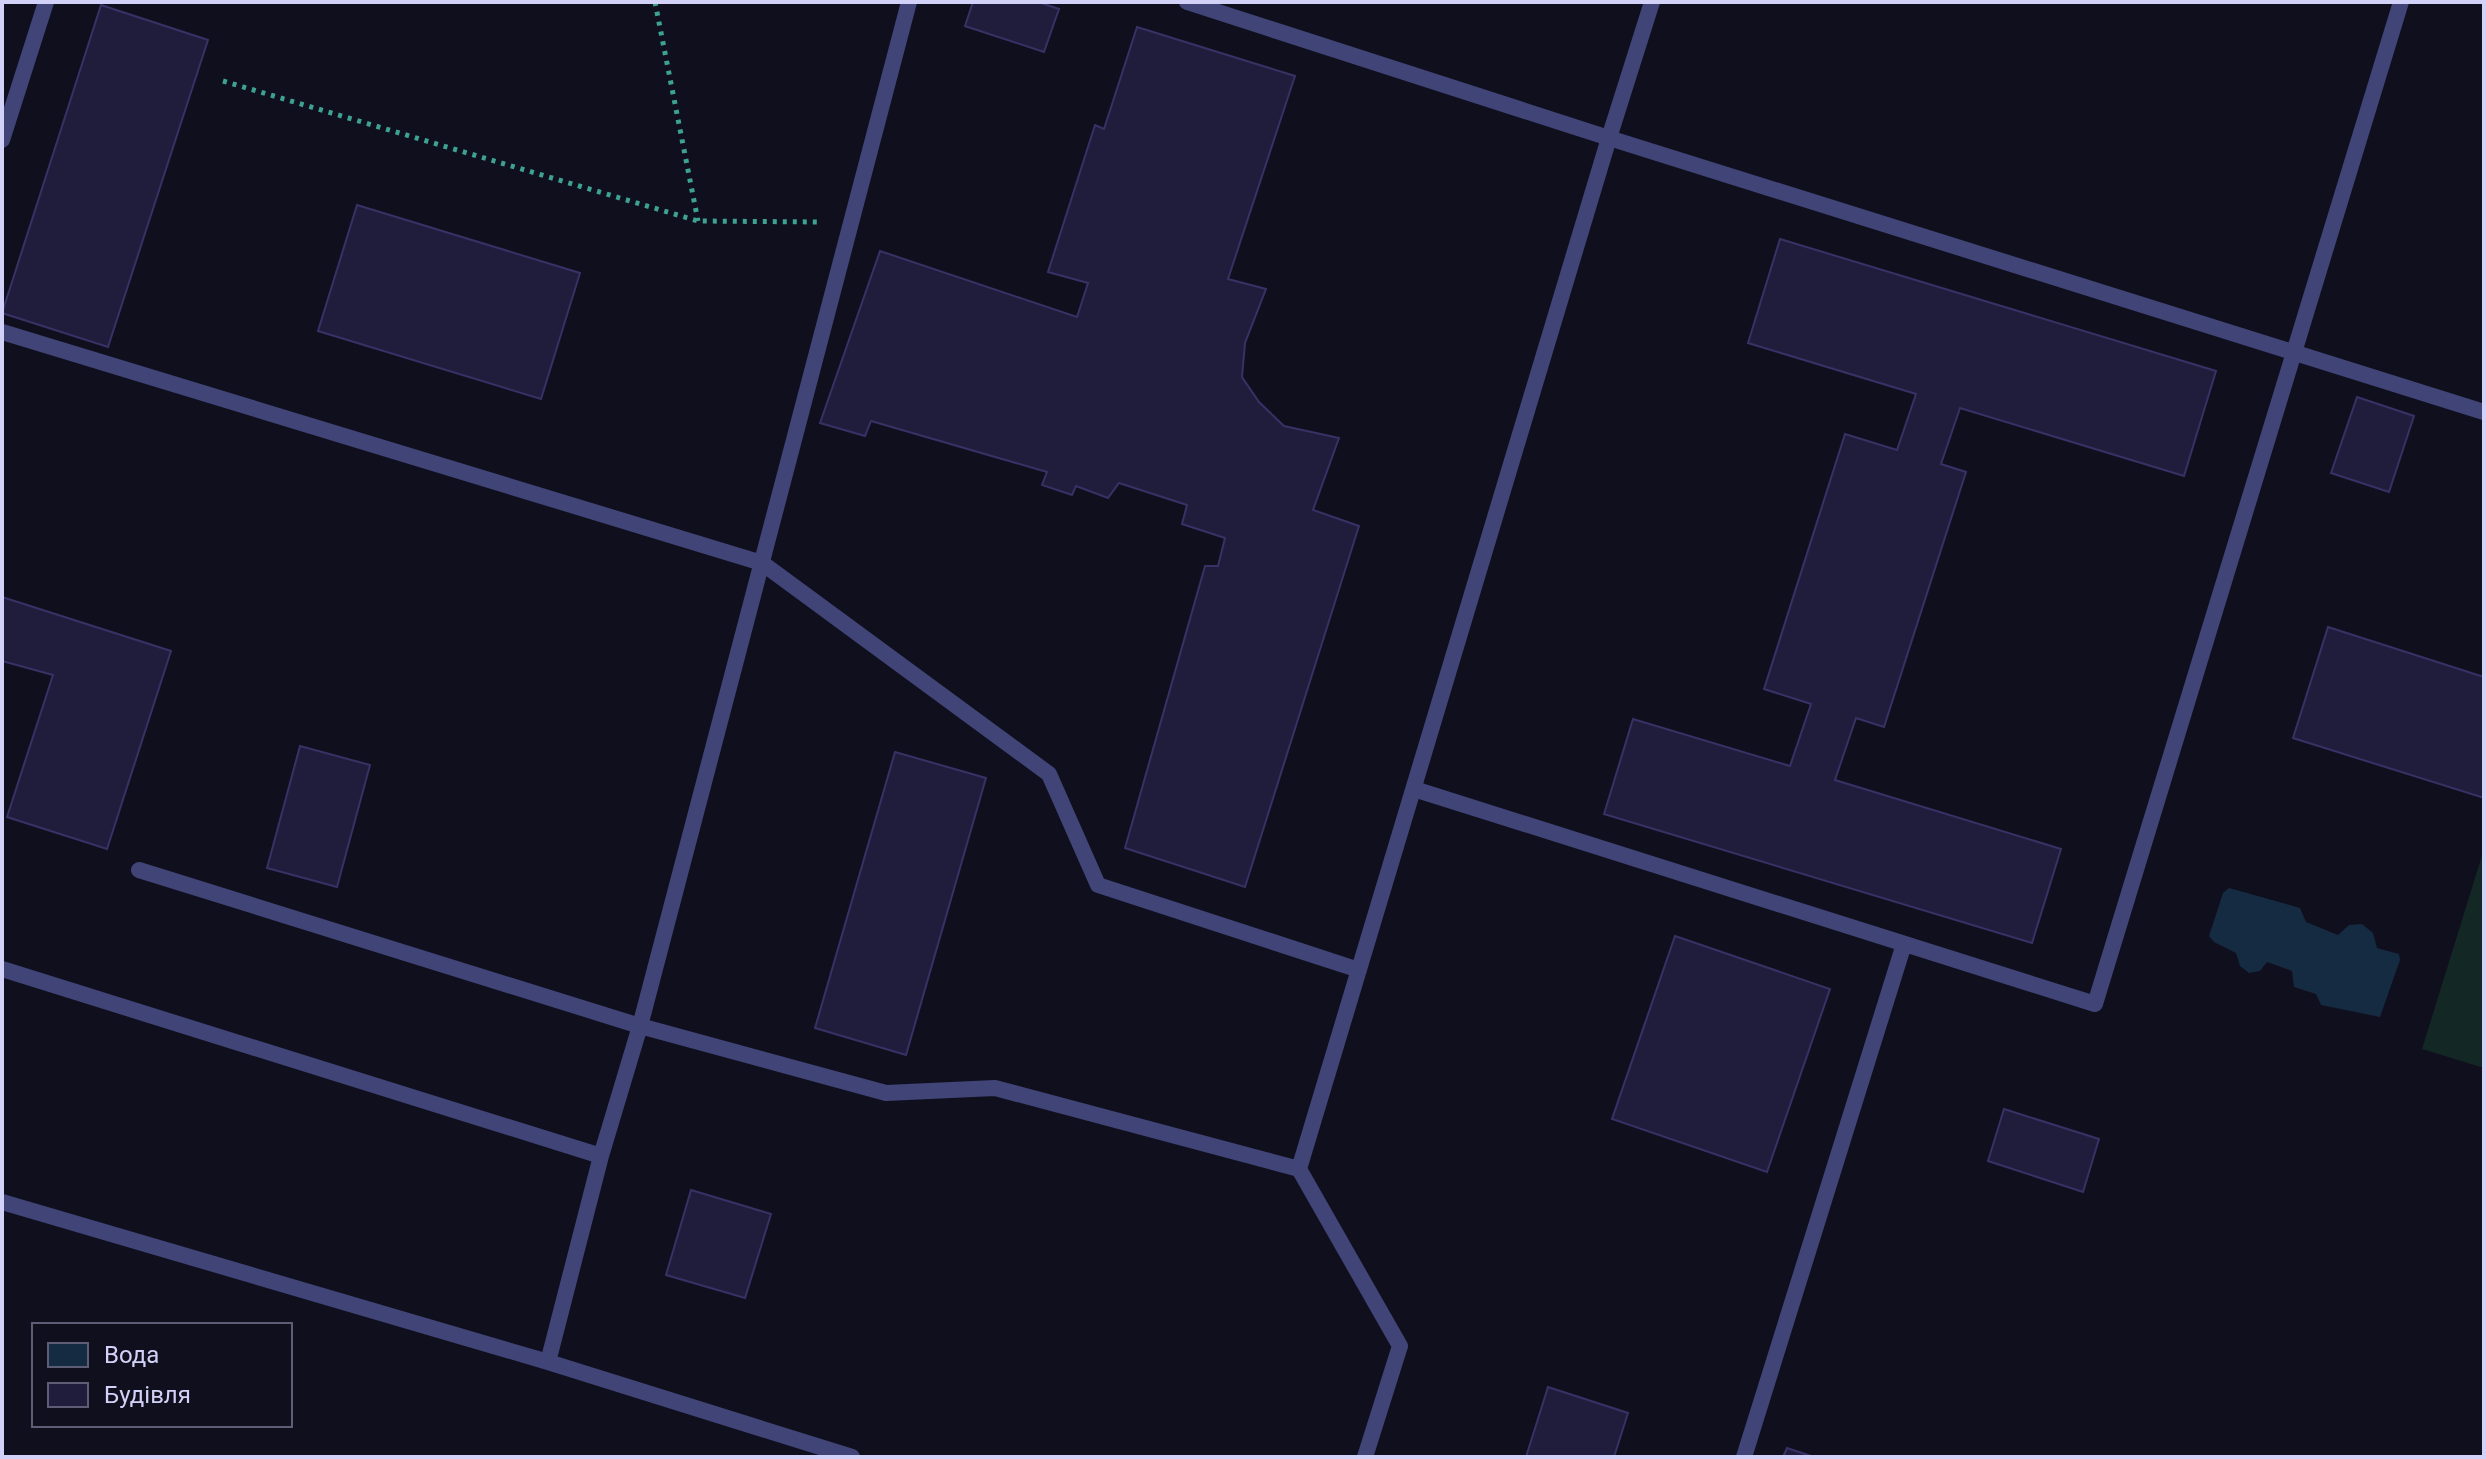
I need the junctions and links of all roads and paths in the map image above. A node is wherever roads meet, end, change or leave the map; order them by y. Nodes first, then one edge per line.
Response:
1 (46, 2) edge
2 (655, 2) edge
3 (909, 2) edge
4 (1187, 2) edge
5 (1652, 2) edge
6 (2401, 2) edge
7 (223, 81) dead end
8 (1609, 138) junction
9 (2, 140) edge
10 (698, 221) junction
11 (851, 223) junction
12 (2, 332) edge
13 (2294, 353) junction
14 (2484, 412) edge
15 (762, 563) junction
16 (1414, 789) junction
17 (139, 870) dead end
18 (1904, 944) junction
19 (2, 969) edge
20 (1359, 970) junction
21 (640, 1026) junction
22 (601, 1156) junction
23 (1299, 1169) junction
24 (2, 1202) edge
25 (548, 1362) junction
26 (852, 1457) edge
27 (1365, 1457) edge
28 (1744, 1457) edge

1 - 9 lane
2 - 10 path
3 - 11 lane
4 - 8 lane
5 - 8 lane
6 - 13 lane
7 - 10 path
8 - 13 lane
8 - 16 lane
10 - 11 path
11 - 15 lane
12 - 15 lane
13 - 14 lane
13 - 18 lane
15 - 20 lane
15 - 21 lane
16 - 18 lane
16 - 20 lane
17 - 21 lane
18 - 28 lane
19 - 22 lane
20 - 23 lane
21 - 22 lane
21 - 23 lane
22 - 25 lane
23 - 27 lane
24 - 25 lane
25 - 26 lane

